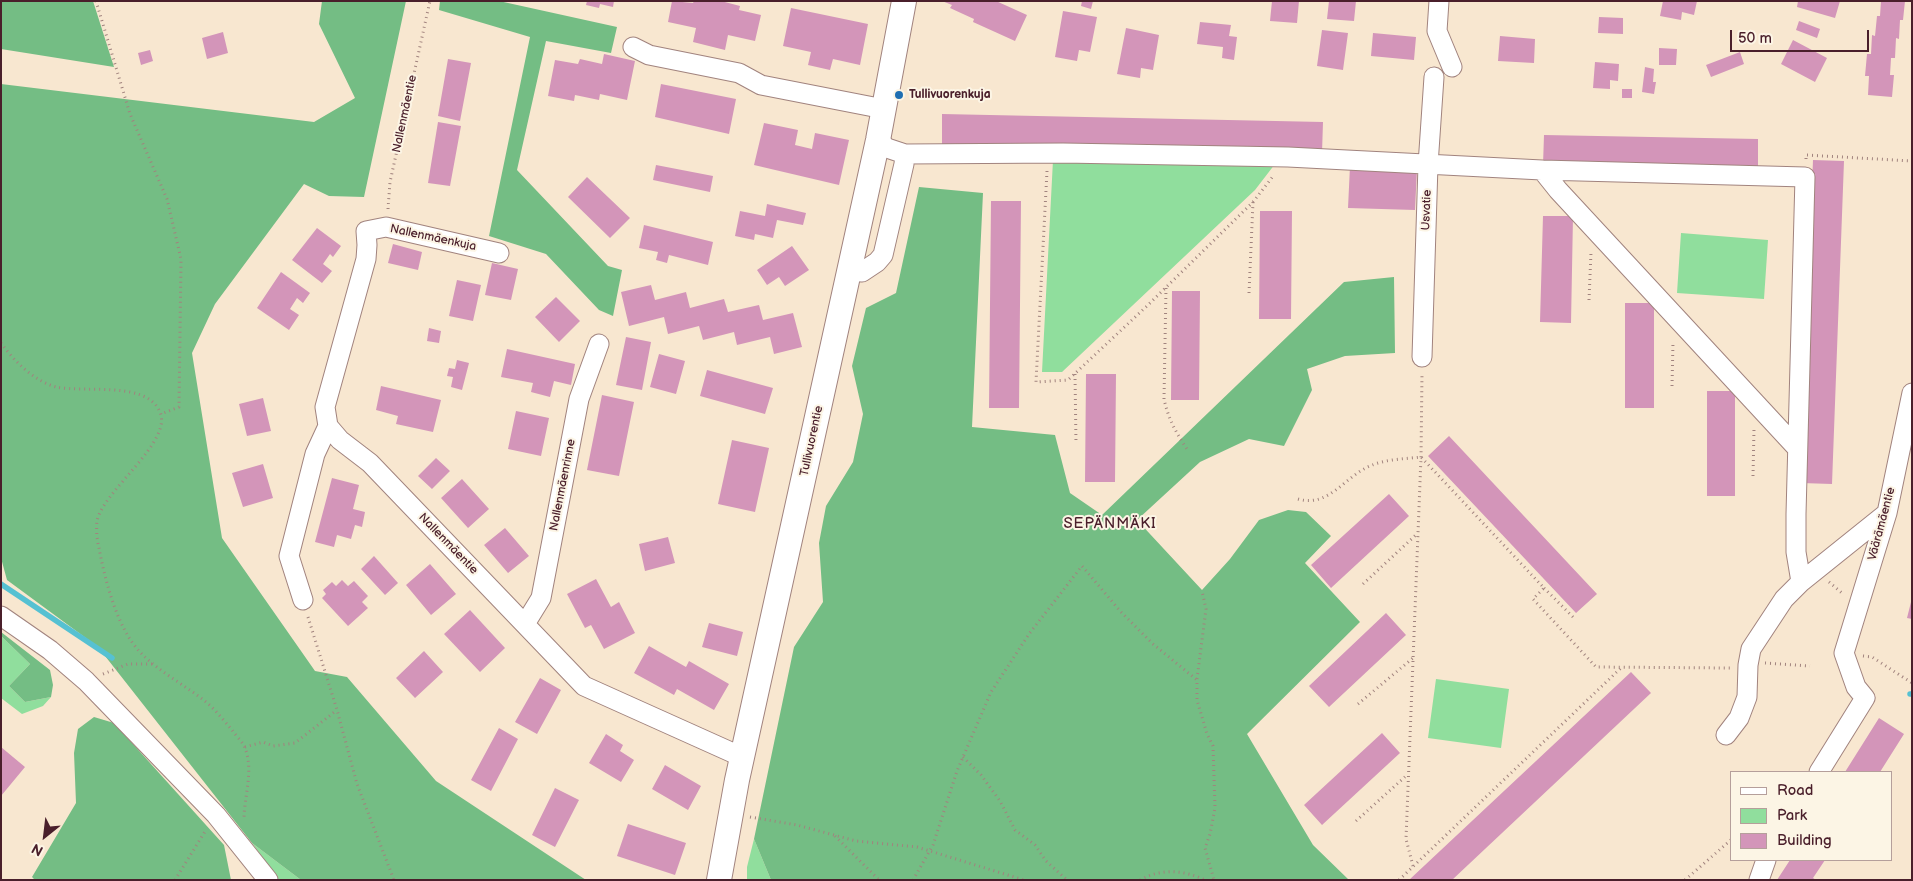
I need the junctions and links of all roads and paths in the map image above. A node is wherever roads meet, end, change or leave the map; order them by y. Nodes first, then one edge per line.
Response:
1 (96, 1) edge
2 (430, 1) edge
3 (904, 1) edge
4 (1440, 1) edge
5 (632, 46) dead end
6 (1452, 67) dead end
7 (1434, 77) dead end
8 (884, 109) junction
9 (878, 140) junction
10 (1047, 153) junction
11 (905, 154) junction
12 (1288, 157) junction
13 (1912, 161) edge
14 (1428, 165) junction
15 (1542, 170) junction
16 (1806, 177) junction
17 (1253, 202) junction
18 (1593, 226) junction
19 (386, 227) junction
20 (499, 253) dead end
21 (849, 271) junction
22 (1166, 287) junction
23 (1249, 293) dead end
24 (1589, 300) dead end
25 (1673, 314) junction
26 (1, 343) edge
27 (599, 344) dead end
28 (1422, 350) joint
29 (1075, 374) junction
30 (1672, 386) dead end
31 (1912, 393) edge
32 (1756, 401) junction
33 (161, 414) junction
34 (328, 426) junction
35 (1076, 444) dead end
36 (1797, 448) junction
37 (1187, 449) dead end
38 (1421, 457) junction
39 (1752, 476) dead end
40 (1298, 499) dead end
41 (1887, 513) junction
42 (1418, 532) junction
43 (1818, 571) junction
44 (1801, 582) junction
45 (1363, 584) dead end
46 (1544, 588) junction
47 (1202, 590) dead end
48 (303, 600) joint
49 (1857, 609) junction
50 (1, 616) edge
51 (1574, 618) dead end
52 (525, 624) junction
53 (1844, 653) junction
54 (1414, 658) junction
55 (153, 664) junction
56 (1624, 666) junction
57 (1748, 666) junction
58 (1810, 666) dead end
59 (1197, 680) junction
60 (86, 681) junction
61 (1912, 683) edge
62 (1358, 704) dead end
63 (337, 710) junction
64 (1726, 736) dead end
65 (245, 747) junction
66 (742, 757) junction
67 (963, 757) junction
68 (1820, 771) edge
69 (1408, 775) junction
70 (216, 815) junction
71 (748, 816) dead end
72 (1356, 821) dead end
73 (834, 835) junction
74 (1730, 840) edge
75 (244, 848) junction
76 (930, 851) junction
77 (1766, 861) edge
78 (1413, 866) junction
79 (175, 880) edge
80 (268, 880) edge
81 (394, 880) edge
82 (719, 880) edge
83 (879, 880) edge
84 (914, 880) edge
85 (1024, 880) edge
86 (1067, 880) edge
87 (1140, 880) edge
88 (1206, 880) edge
89 (1214, 880) edge
90 (1399, 880) edge
91 (1685, 880) edge
92 (1759, 880) edge

1 - 33 path
2 - 19 path, Nallenmäentie
3 - 8 main road, Tullivuorentie
4 - 6 street
5 - 8 street
7 - 14 street, Usvatie
8 - 9 main road, Tullivuorentie
9 - 11 street
9 - 21 main road, Tullivuorentie
10 - 11 street
10 - 12 street
10 - 29 path
11 - 21 street
12 - 14 street
12 - 17 path
13 - 16 path
14 - 15 street
14 - 28 street, Usvatie
15 - 16 street
15 - 18 street
16 - 36 street
17 - 22 path
17 - 23 path
18 - 24 path
18 - 25 street
19 - 20 street, Nallenmäenkuja
19 - 34 street, Nallenmäenkuja
21 - 66 main road, Tullivuorentie
22 - 29 path
22 - 37 path
25 - 30 path
25 - 32 street
26 - 33 path
27 - 52 street, Nallenmäenrinne
28 - 38 path
29 - 35 path
31 - 41 street, Väärämäentie
32 - 36 street
32 - 39 path
33 - 55 path
34 - 48 street
34 - 52 street, Nallenmäentie
36 - 44 street
38 - 40 path
38 - 42 path
38 - 46 path
41 - 43 street
41 - 49 street, Väärämäentie
42 - 45 path
42 - 54 path
43 - 44 street
43 - 49 path
44 - 57 street
46 - 51 path
46 - 56 path
47 - 59 path
48 - 63 path
49 - 53 street, Väärämäentie
50 - 60 street
52 - 66 street, Nallenmäentie
53 - 61 path
53 - 68 street
54 - 62 path
54 - 69 path
55 - 60 path
55 - 65 path
56 - 57 path
56 - 78 path
57 - 58 path
57 - 64 street
59 - 67 path
59 - 89 path
60 - 70 street
63 - 65 path
63 - 81 path
65 - 75 path
66 - 82 main road, Tullivuorentie
67 - 76 path
67 - 86 path
69 - 72 path
69 - 78 path
70 - 75 street
70 - 79 path
71 - 73 path
73 - 76 path
73 - 83 path
74 - 91 path
75 - 80 street
76 - 84 path
76 - 85 path
77 - 92 street
78 - 90 path
87 - 88 path

